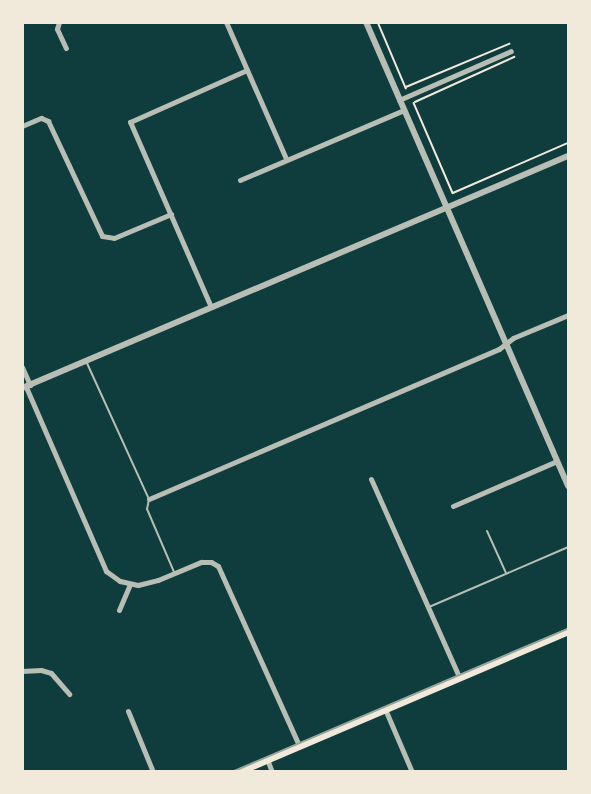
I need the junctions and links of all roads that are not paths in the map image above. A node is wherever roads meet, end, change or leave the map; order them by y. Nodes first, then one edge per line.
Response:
1 (59, 22) edge
2 (226, 22) edge
3 (366, 22) edge
4 (66, 48) dead end
5 (511, 51) dead end
6 (247, 70) junction
7 (399, 100) junction
8 (404, 110) junction
9 (22, 126) edge
10 (568, 156) edge
11 (286, 159) junction
12 (240, 180) dead end
13 (446, 207) junction
14 (171, 214) junction
15 (212, 307) junction
16 (568, 315) edge
17 (506, 344) junction
18 (86, 361) junction
19 (22, 367) edge
20 (26, 386) edge
21 (557, 460) junction
22 (371, 479) dead end
23 (568, 486) edge
24 (149, 499) junction
25 (453, 506) dead end
26 (487, 531) dead end
27 (568, 547) edge
28 (174, 573) junction
29 (506, 573) junction
30 (130, 584) junction
31 (429, 607) junction
32 (119, 610) dead end
33 (568, 631) edge
34 (22, 671) edge
35 (459, 677) junction
36 (69, 694) dead end
37 (385, 709) junction
38 (128, 711) dead end
39 (299, 745) junction
40 (267, 759) junction
41 (153, 771) edge
42 (238, 771) edge
43 (273, 771) edge
44 (412, 771) edge

1 - 4 street
2 - 6 street
3 - 7 street
5 - 7 street
6 - 11 street
6 - 14 street
7 - 8 street
8 - 11 street
8 - 13 street
9 - 14 street
10 - 13 street
11 - 12 street
13 - 15 street
13 - 17 street
14 - 15 street
15 - 18 street
16 - 17 street
17 - 21 street
17 - 24 street
18 - 20 street
18 - 24 lane
19 - 20 street
20 - 30 street
21 - 23 street
21 - 25 street
22 - 31 street
24 - 28 lane
26 - 29 lane
27 - 29 lane
28 - 30 street
28 - 39 street
29 - 31 lane
30 - 32 street
31 - 35 street
33 - 35 main road
34 - 36 street
35 - 37 main road
37 - 39 main road
37 - 44 street
38 - 41 street
39 - 40 main road
40 - 42 main road
40 - 43 street

